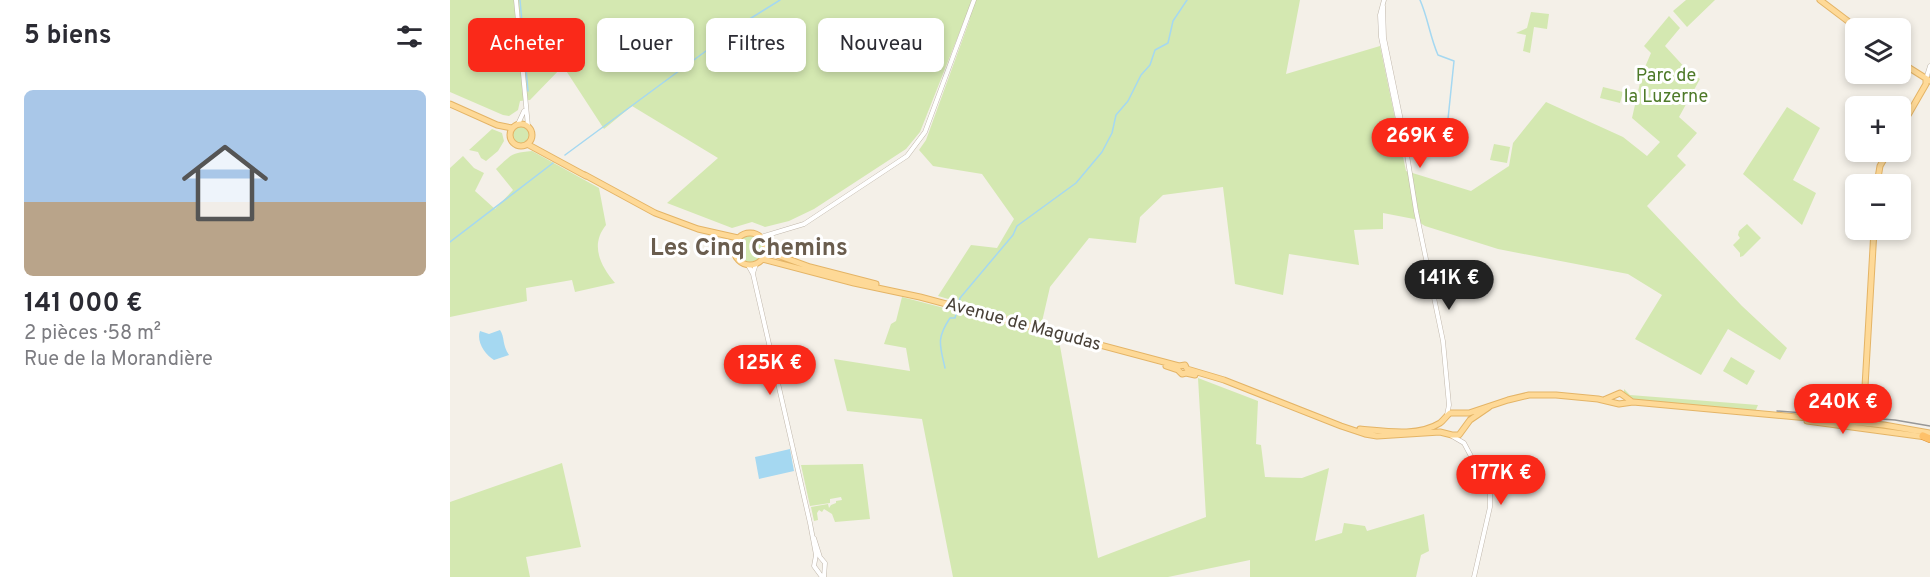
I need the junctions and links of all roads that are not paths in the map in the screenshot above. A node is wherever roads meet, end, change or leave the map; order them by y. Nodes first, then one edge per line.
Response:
1 (516, 0) edge
2 (974, 0) edge
3 (1384, 0) edge
4 (1820, 0) edge
5 (1845, 19) edge
6 (1930, 66) edge
7 (1911, 69) edge
8 (1928, 80) edge
9 (450, 104) edge
10 (526, 104) junction
11 (1911, 110) edge
12 (497, 125) junction
13 (515, 126) junction
14 (528, 126) junction
15 (510, 135) junction
16 (529, 142) junction
17 (716, 233) junction
18 (773, 233) junction
19 (761, 237) junction
20 (738, 238) junction
21 (1873, 240) edge
22 (765, 244) junction
23 (734, 245) junction
24 (766, 251) junction
25 (762, 259) junction
26 (756, 264) junction
27 (748, 265) junction
28 (753, 274) junction
29 (909, 294) junction
30 (1615, 396) junction
31 (1598, 399) junction
32 (1624, 400) junction
33 (1616, 403) junction
34 (1449, 405) junction
35 (1489, 407) junction
36 (1459, 414) junction
37 (1755, 415) junction
38 (1445, 418) junction
39 (1857, 425) junction
40 (1465, 428) junction
41 (1352, 429) junction
42 (1449, 434) junction
43 (1928, 437) edge
44 (1464, 442) junction
45 (813, 537) junction
46 (821, 559) junction
47 (815, 561) junction
48 (824, 568) junction
49 (817, 569) junction
50 (823, 577) edge
51 (1474, 577) edge

1 - 10 street
2 - 18 street
3 - 34 street
4 - 5 main road
6 - 8 street
7 - 8 main road
8 - 11 main road
9 - 12 main road
10 - 13 street
10 - 14 street
12 - 13 main road
12 - 15 main road
13 - 14 main road
13 - 15 main road
14 - 16 main road
15 - 16 main road
16 - 17 main road
17 - 20 main road
17 - 23 main road
18 - 19 street
18 - 22 street
19 - 20 main road
19 - 22 main road
20 - 23 main road
21 - 39 main road
22 - 24 main road
23 - 27 main road
24 - 25 main road
24 - 29 main road, Avenue de Magudas
25 - 26 main road
25 - 29 main road, Avenue de Magudas
26 - 27 main road
26 - 28 street
27 - 28 street
28 - 45 street
29 - 41 main road, Avenue de Magudas
30 - 31 main road
30 - 32 main road
30 - 33 main road
31 - 33 main road
31 - 35 main road
32 - 33 main road
32 - 37 main road
34 - 36 street
34 - 38 street
35 - 36 main road
35 - 40 main road
36 - 38 main road
36 - 40 main road
37 - 39 main road
37 - 39 main road
38 - 41 main road
38 - 42 main road
39 - 43 main road
40 - 42 main road
40 - 44 street
41 - 42 main road
42 - 44 street
44 - 51 street
45 - 46 street
45 - 47 street
46 - 47 street
46 - 48 street
47 - 49 street
48 - 49 street
48 - 50 street
49 - 50 street

